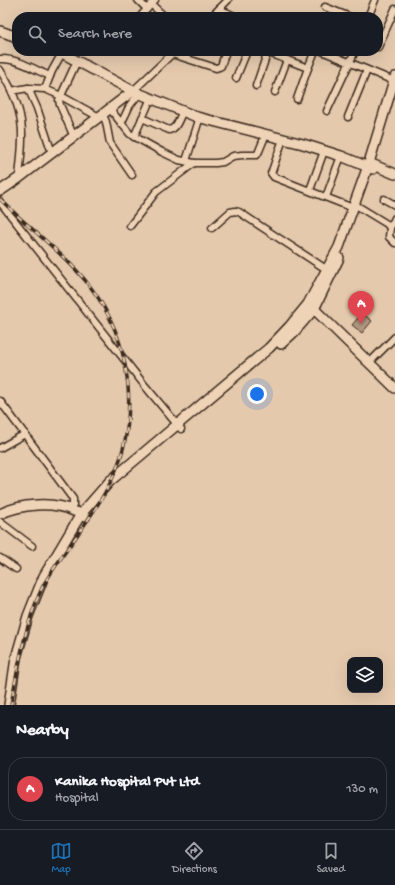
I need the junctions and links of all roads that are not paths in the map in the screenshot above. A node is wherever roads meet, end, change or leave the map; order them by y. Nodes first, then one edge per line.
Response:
1 (138, 0) edge
2 (228, 0) edge
3 (375, 0) edge
4 (151, 4) edge
5 (325, 7) dead end
6 (219, 9) junction
7 (395, 9) edge
8 (144, 12) edge
9 (160, 12) edge
10 (216, 12) edge
11 (225, 12) edge
12 (338, 12) edge
13 (370, 12) edge
14 (0, 31) edge
15 (12, 35) edge
16 (383, 36) edge
17 (58, 56) edge
18 (67, 56) edge
19 (170, 56) edge
20 (182, 56) edge
21 (224, 56) edge
22 (245, 56) edge
23 (265, 56) edge
24 (279, 56) edge
25 (313, 56) edge
26 (335, 56) edge
27 (353, 56) edge
28 (0, 59) edge
29 (288, 60) junction
30 (78, 61) junction
31 (350, 62) junction
32 (308, 68) junction
33 (0, 70) edge
34 (367, 70) junction
35 (50, 76) junction
36 (236, 78) dead end
37 (394, 79) edge
38 (256, 86) dead end
39 (28, 88) junction
40 (45, 89) junction
41 (11, 91) junction
42 (136, 92) junction
43 (276, 92) dead end
44 (395, 95) edge
45 (61, 96) junction
46 (151, 98) junction
47 (296, 99) dead end
48 (183, 111) junction
49 (327, 111) dead end
50 (104, 114) junction
51 (348, 116) dead end
52 (200, 117) junction
53 (142, 118) junction
54 (121, 124) junction
55 (266, 134) junction
56 (74, 137) junction
57 (134, 137) junction
58 (283, 139) junction
59 (324, 151) junction
60 (52, 153) junction
61 (342, 156) junction
62 (186, 161) junction
63 (194, 163) junction
64 (371, 166) junction
65 (395, 174) edge
66 (132, 175) dead end
67 (20, 178) junction
68 (310, 190) junction
69 (0, 191) edge
70 (326, 197) junction
71 (384, 199) dead end
72 (0, 202) edge
73 (395, 205) edge
74 (356, 208) junction
75 (395, 218) edge
76 (130, 226) dead end
77 (212, 228) dead end
78 (390, 228) junction
79 (395, 243) edge
80 (329, 271) junction
81 (311, 306) junction
82 (395, 337) edge
83 (369, 363) junction
84 (395, 388) edge
85 (0, 401) edge
86 (180, 426) junction
87 (25, 434) junction
88 (0, 448) edge
89 (0, 514) edge
90 (80, 514) junction
91 (0, 522) edge
92 (32, 546) dead end
93 (0, 558) edge
94 (16, 569) dead end
95 (9, 705) edge
96 (14, 705) edge

1 - 4 street
2 - 6 street
3 - 13 street
4 - 8 street
4 - 9 street
5 - 12 street
6 - 10 street
6 - 11 street
7 - 16 street
14 - 15 main road
17 - 35 street
18 - 30 main road
19 - 42 street
20 - 21 street
22 - 36 street
23 - 38 street
24 - 29 street
25 - 32 street
26 - 31 street
27 - 31 street
28 - 35 street
29 - 32 street
29 - 43 street
30 - 42 main road
30 - 45 street
31 - 34 street
31 - 49 street
32 - 47 street
33 - 41 street
34 - 37 street
34 - 51 street
35 - 40 street
37 - 64 main road
39 - 40 street
39 - 41 street
39 - 60 street
40 - 45 street
41 - 67 street
42 - 46 main road
42 - 50 main road
42 - 54 street
44 - 64 main road
45 - 50 street
45 - 56 street
46 - 48 main road
46 - 53 street
48 - 52 main road
48 - 53 street
50 - 54 street
50 - 56 main road
50 - 66 street
52 - 55 main road
52 - 62 street
53 - 57 street
54 - 57 street
55 - 58 main road
55 - 63 street
56 - 60 main road
57 - 62 street
58 - 59 main road
58 - 68 street
59 - 61 main road
59 - 68 street
60 - 67 main road
61 - 64 main road
61 - 70 street
62 - 63 street
63 - 76 street
64 - 65 main road
64 - 74 main road
67 - 69 main road
68 - 70 street
70 - 74 street
71 - 73 street
72 - 86 street
74 - 78 street
74 - 80 main road
75 - 78 street
77 - 80 street
78 - 79 street
80 - 81 main road
81 - 83 main road
81 - 86 main road
82 - 83 street
83 - 84 main road
85 - 87 street
86 - 90 main road
87 - 88 street
87 - 90 street
89 - 90 main road
90 - 95 main road
90 - 96 main road
91 - 92 street
93 - 94 street

